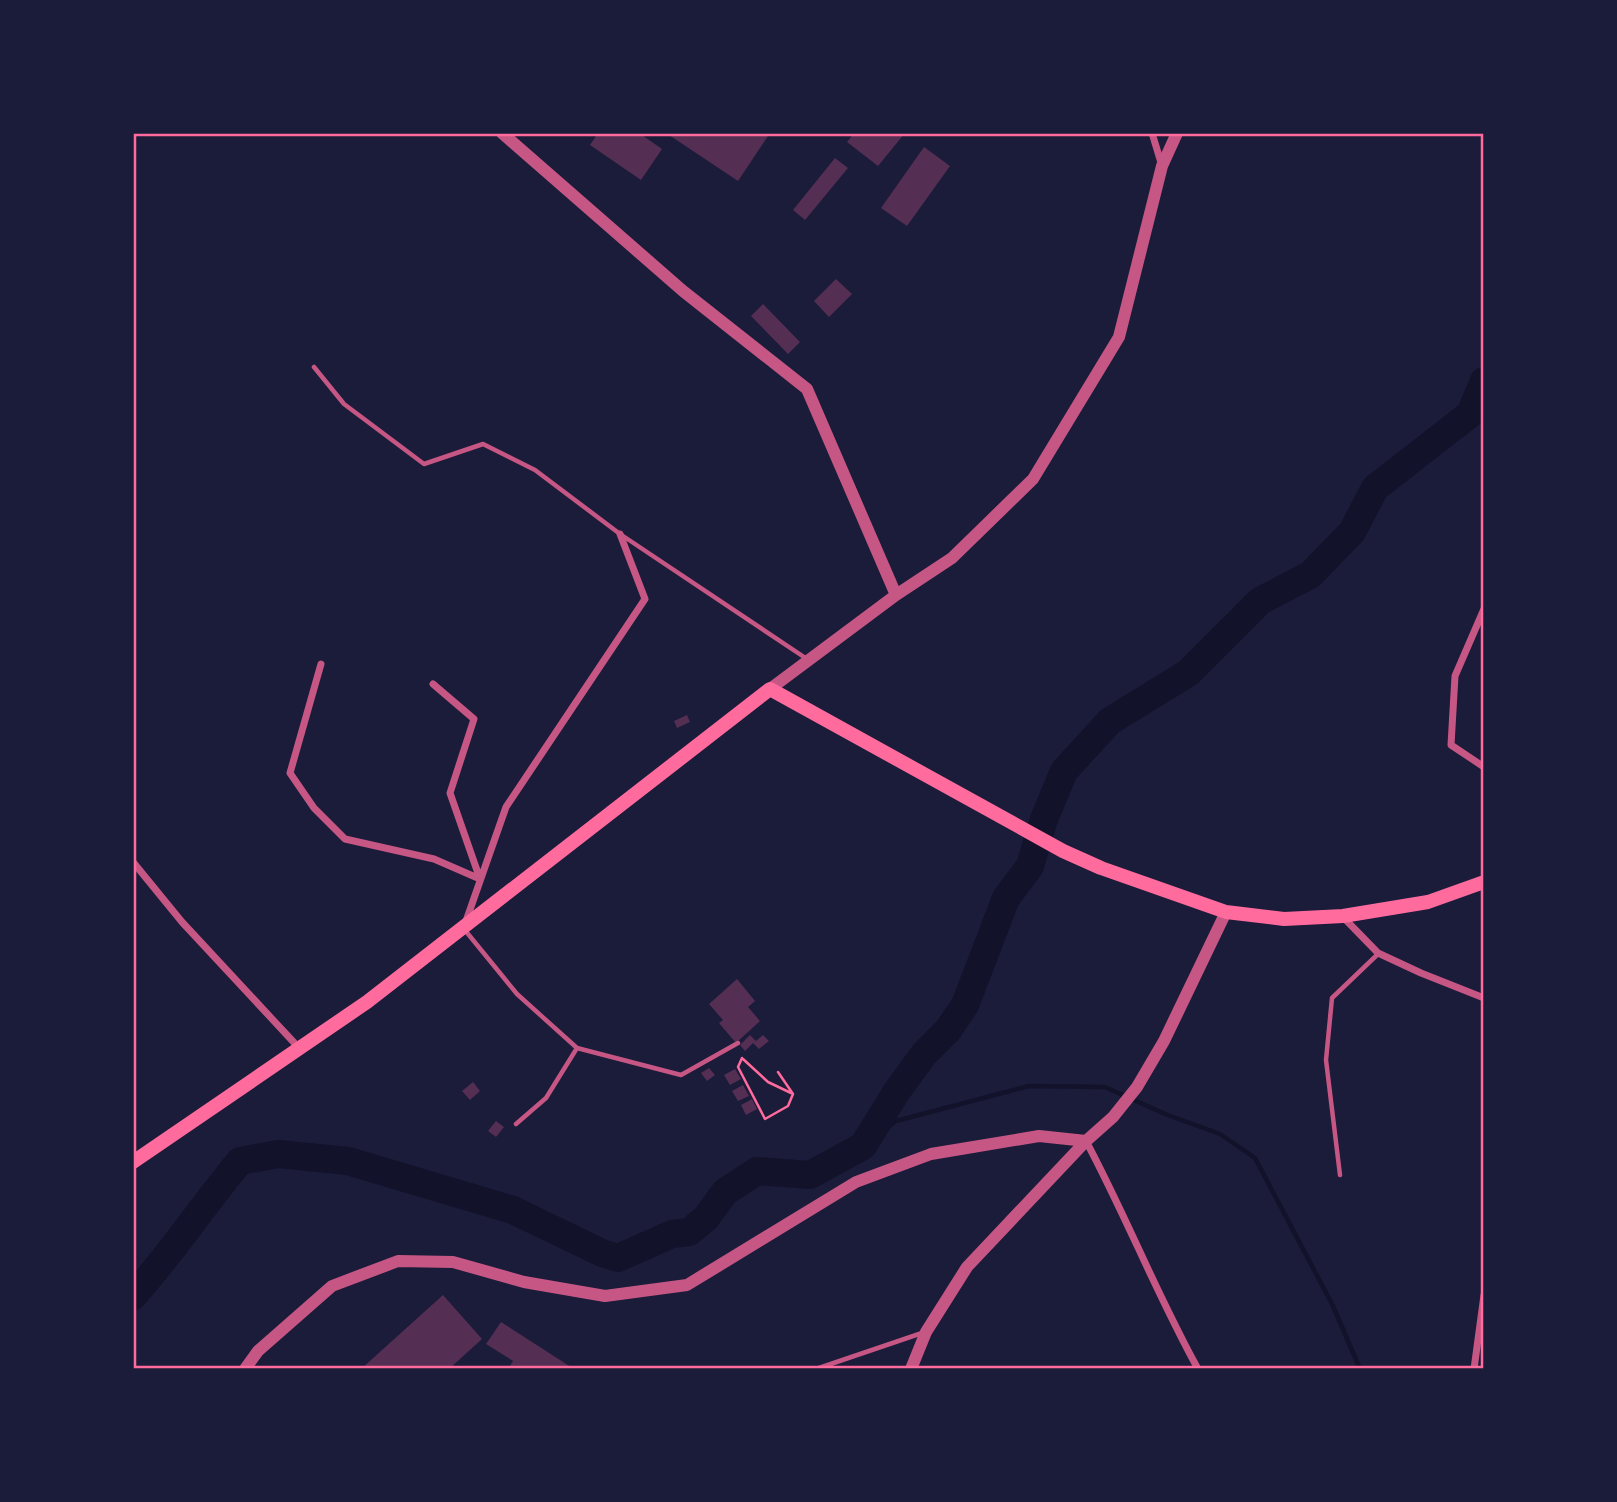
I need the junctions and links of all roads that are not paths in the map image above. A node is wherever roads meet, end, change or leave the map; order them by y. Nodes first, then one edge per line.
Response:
1 (502, 133) edge
2 (1152, 133) edge
3 (1177, 133) edge
4 (1162, 166) junction
5 (314, 367) dead end
6 (620, 534) junction
7 (896, 596) junction
8 (1484, 609) edge
9 (808, 659) junction
10 (321, 664) dead end
11 (433, 684) dead end
12 (770, 689) junction
13 (1484, 767) edge
14 (133, 862) edge
15 (480, 879) junction
16 (1484, 882) edge
17 (1226, 912) junction
18 (1343, 916) junction
19 (463, 928) junction
20 (1378, 953) junction
21 (1484, 998) edge
22 (738, 1043) dead end
23 (577, 1048) junction
24 (300, 1050) junction
25 (516, 1124) dead end
26 (1086, 1141) junction
27 (133, 1162) edge
28 (1340, 1175) dead end
29 (1484, 1295) edge
30 (926, 1332) junction
31 (245, 1369) edge
32 (816, 1369) edge
33 (911, 1369) edge
34 (1198, 1369) edge
35 (1474, 1369) edge

1 - 7 street
2 - 4 street
3 - 4 street
4 - 7 street
5 - 6 lane
6 - 9 lane
6 - 15 street
7 - 9 street
8 - 13 street
9 - 12 street
10 - 15 street
11 - 15 street
12 - 17 main road
12 - 19 main road
14 - 24 street
15 - 19 street
16 - 18 main road
17 - 18 main road
17 - 26 street
18 - 20 street
19 - 23 lane
19 - 24 main road
20 - 21 street
20 - 28 lane
22 - 23 lane
23 - 25 lane
24 - 27 main road
26 - 30 street
26 - 31 street
26 - 34 street
29 - 35 street
30 - 32 lane
30 - 33 street

